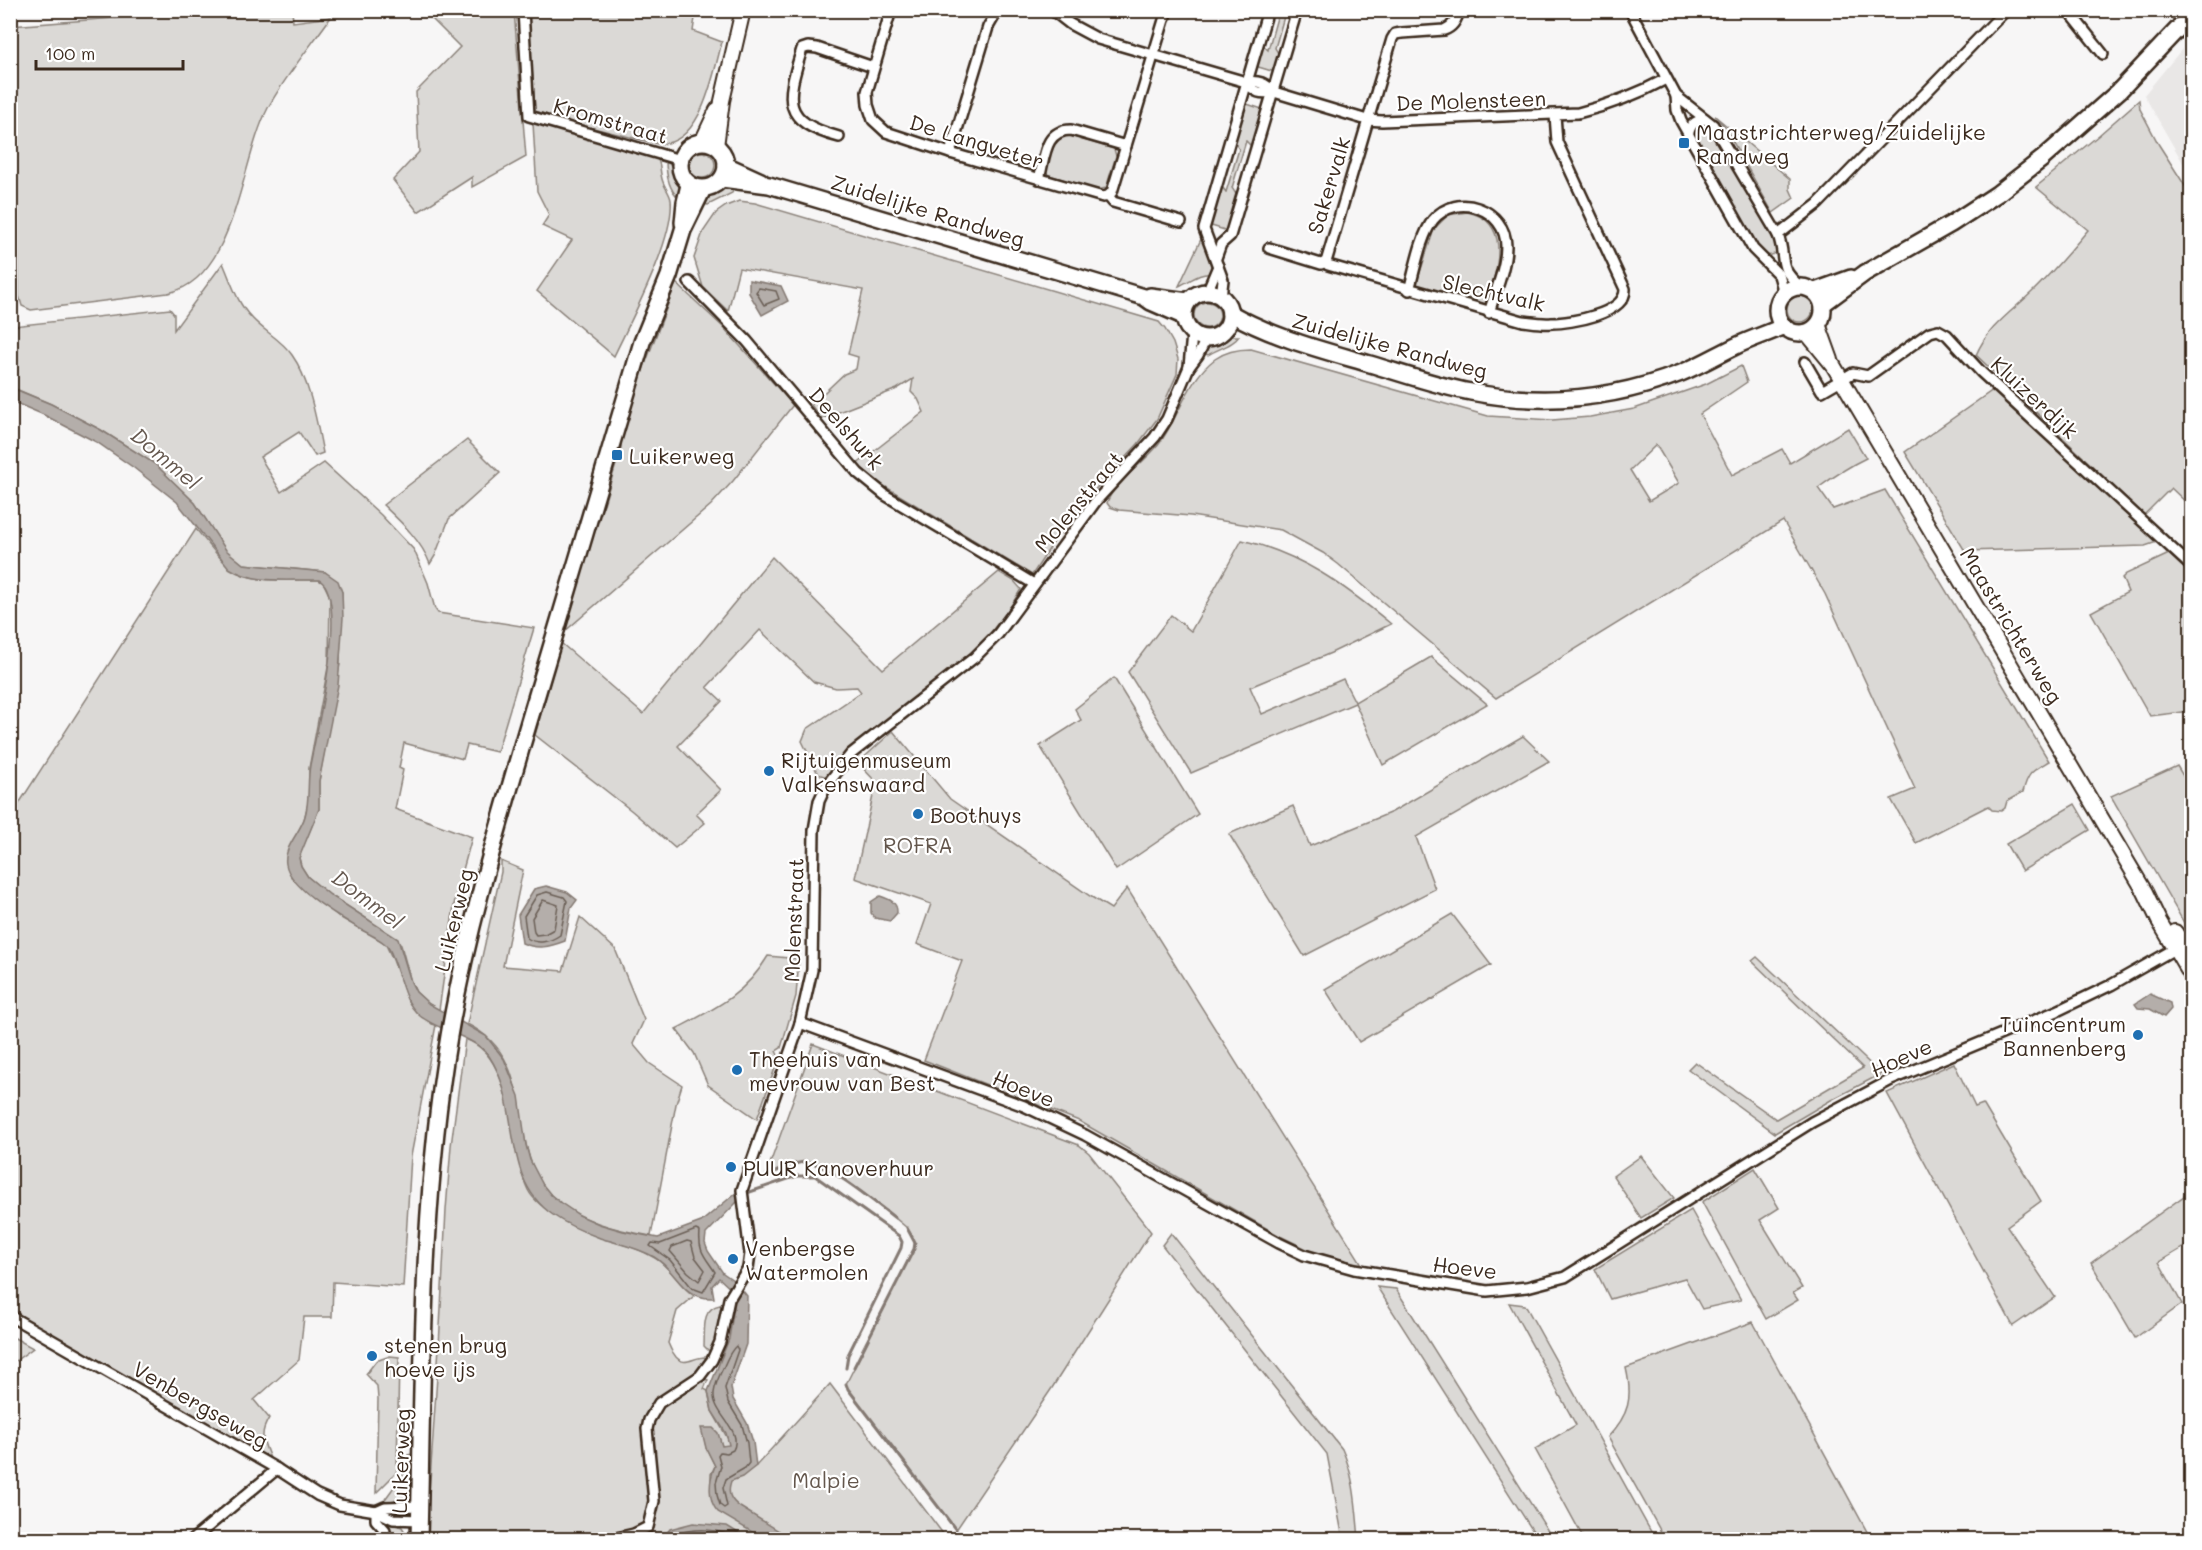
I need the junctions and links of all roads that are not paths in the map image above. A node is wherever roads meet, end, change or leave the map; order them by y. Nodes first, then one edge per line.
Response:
1 (523, 10) edge
2 (743, 10) edge
3 (891, 10) edge
4 (998, 10) edge
5 (1052, 10) edge
6 (1167, 10) edge
7 (1268, 10) edge
8 (1297, 10) edge
9 (1459, 10) edge
10 (1630, 10) edge
11 (2006, 10) edge
12 (2068, 10) edge
13 (2187, 16) edge
14 (2103, 54) dead end
15 (1155, 55) junction
16 (873, 67) junction
17 (1666, 79) junction
18 (1246, 82) junction
19 (1274, 92) junction
20 (1676, 96) junction
21 (1555, 115) junction
22 (1705, 119) junction
23 (1367, 120) junction
24 (1688, 136) junction
25 (839, 137) dead end
26 (709, 144) junction
27 (1126, 146) junction
28 (950, 153) junction
29 (680, 160) junction
30 (724, 172) junction
31 (1039, 178) junction
32 (696, 187) junction
33 (1108, 196) junction
34 (1181, 222) dead end
35 (1206, 235) junction
36 (1778, 235) junction
37 (1226, 240) junction
38 (1269, 248) dead end
39 (1781, 252) junction
40 (1765, 261) junction
41 (1217, 262) junction
42 (1326, 262) junction
43 (688, 282) dead end
44 (1409, 290) junction
45 (1214, 294) junction
46 (1813, 294) junction
47 (1782, 295) junction
48 (1186, 309) junction
49 (1230, 313) junction
50 (1489, 313) junction
51 (1781, 320) junction
52 (1812, 328) junction
53 (1226, 329) junction
54 (1272, 334) junction
55 (1199, 336) junction
56 (1805, 362) dead end
57 (1189, 367) junction
58 (1841, 380) junction
59 (2192, 567) edge
60 (1034, 584) junction
61 (2183, 954) edge
62 (2192, 977) edge
63 (800, 1023) junction
64 (10, 1316) edge
65 (277, 1469) junction
66 (376, 1511) junction
67 (419, 1513) junction
68 (385, 1530) dead end
69 (192, 1539) edge
70 (418, 1539) edge
71 (608, 1539) edge

1 - 29 street, Kromstraat
2 - 26 main road
3 - 16 street, De Langveter
4 - 28 street
5 - 15 street, De Molensteen
6 - 15 street
7 - 18 street
8 - 19 street
9 - 23 street, Sakervalk
10 - 17 street
11 - 36 street
12 - 14 street
13 - 46 main road
15 - 18 street, De Molensteen
15 - 27 street
16 - 25 street
16 - 28 street, De Langveter
17 - 20 street
17 - 21 street, De Molensteen
18 - 19 street, De Molensteen
18 - 35 street
19 - 23 street, De Molensteen
19 - 37 street
20 - 22 street
20 - 24 street
21 - 23 street, De Molensteen
21 - 50 street, Slechtvalk
22 - 24 street
22 - 36 street
23 - 42 street, Sakervalk
24 - 40 street
26 - 29 main road
26 - 30 main road
27 - 31 street
27 - 33 street
28 - 31 street, De Langveter
29 - 32 main road
30 - 32 main road
30 - 48 main road, Zuidelijke Randweg
31 - 33 street, De Langveter
32 - 67 main road, Luikerweg
33 - 34 street, De Langveter
35 - 37 street
35 - 41 street
36 - 39 street
37 - 41 street
38 - 42 street, Slechtvalk
39 - 40 street
39 - 46 street
40 - 47 street
41 - 45 street
42 - 44 street, Slechtvalk
43 - 60 street, Deelshurk
44 - 50 street, Slechtvalk
44 - 50 street
45 - 48 main road
45 - 49 main road
46 - 47 main road
46 - 52 main road
47 - 51 main road
48 - 55 main road
49 - 53 main road
49 - 54 main road, Zuidelijke Randweg
51 - 52 main road
51 - 54 main road, Zuidelijke Randweg
52 - 58 main road, Maastrichterweg
53 - 54 main road, Zuidelijke Randweg
53 - 55 main road
55 - 57 street, Molenstraat
55 - 57 street, Molenstraat
56 - 58 street
57 - 60 street, Molenstraat
58 - 59 street, Kluizerdijk
58 - 61 main road, Maastrichterweg
60 - 63 street, Molenstraat
61 - 62 main road, Maastrichterweg
61 - 63 street, Hoeve
63 - 71 street, Molenstraat
64 - 65 street, Venbergseweg
65 - 66 street, Venbergseweg
65 - 69 street
66 - 67 street, Venbergseweg
66 - 67 street, Venbergseweg
66 - 68 street, Luikerweg
67 - 70 main road, Luikerweg

